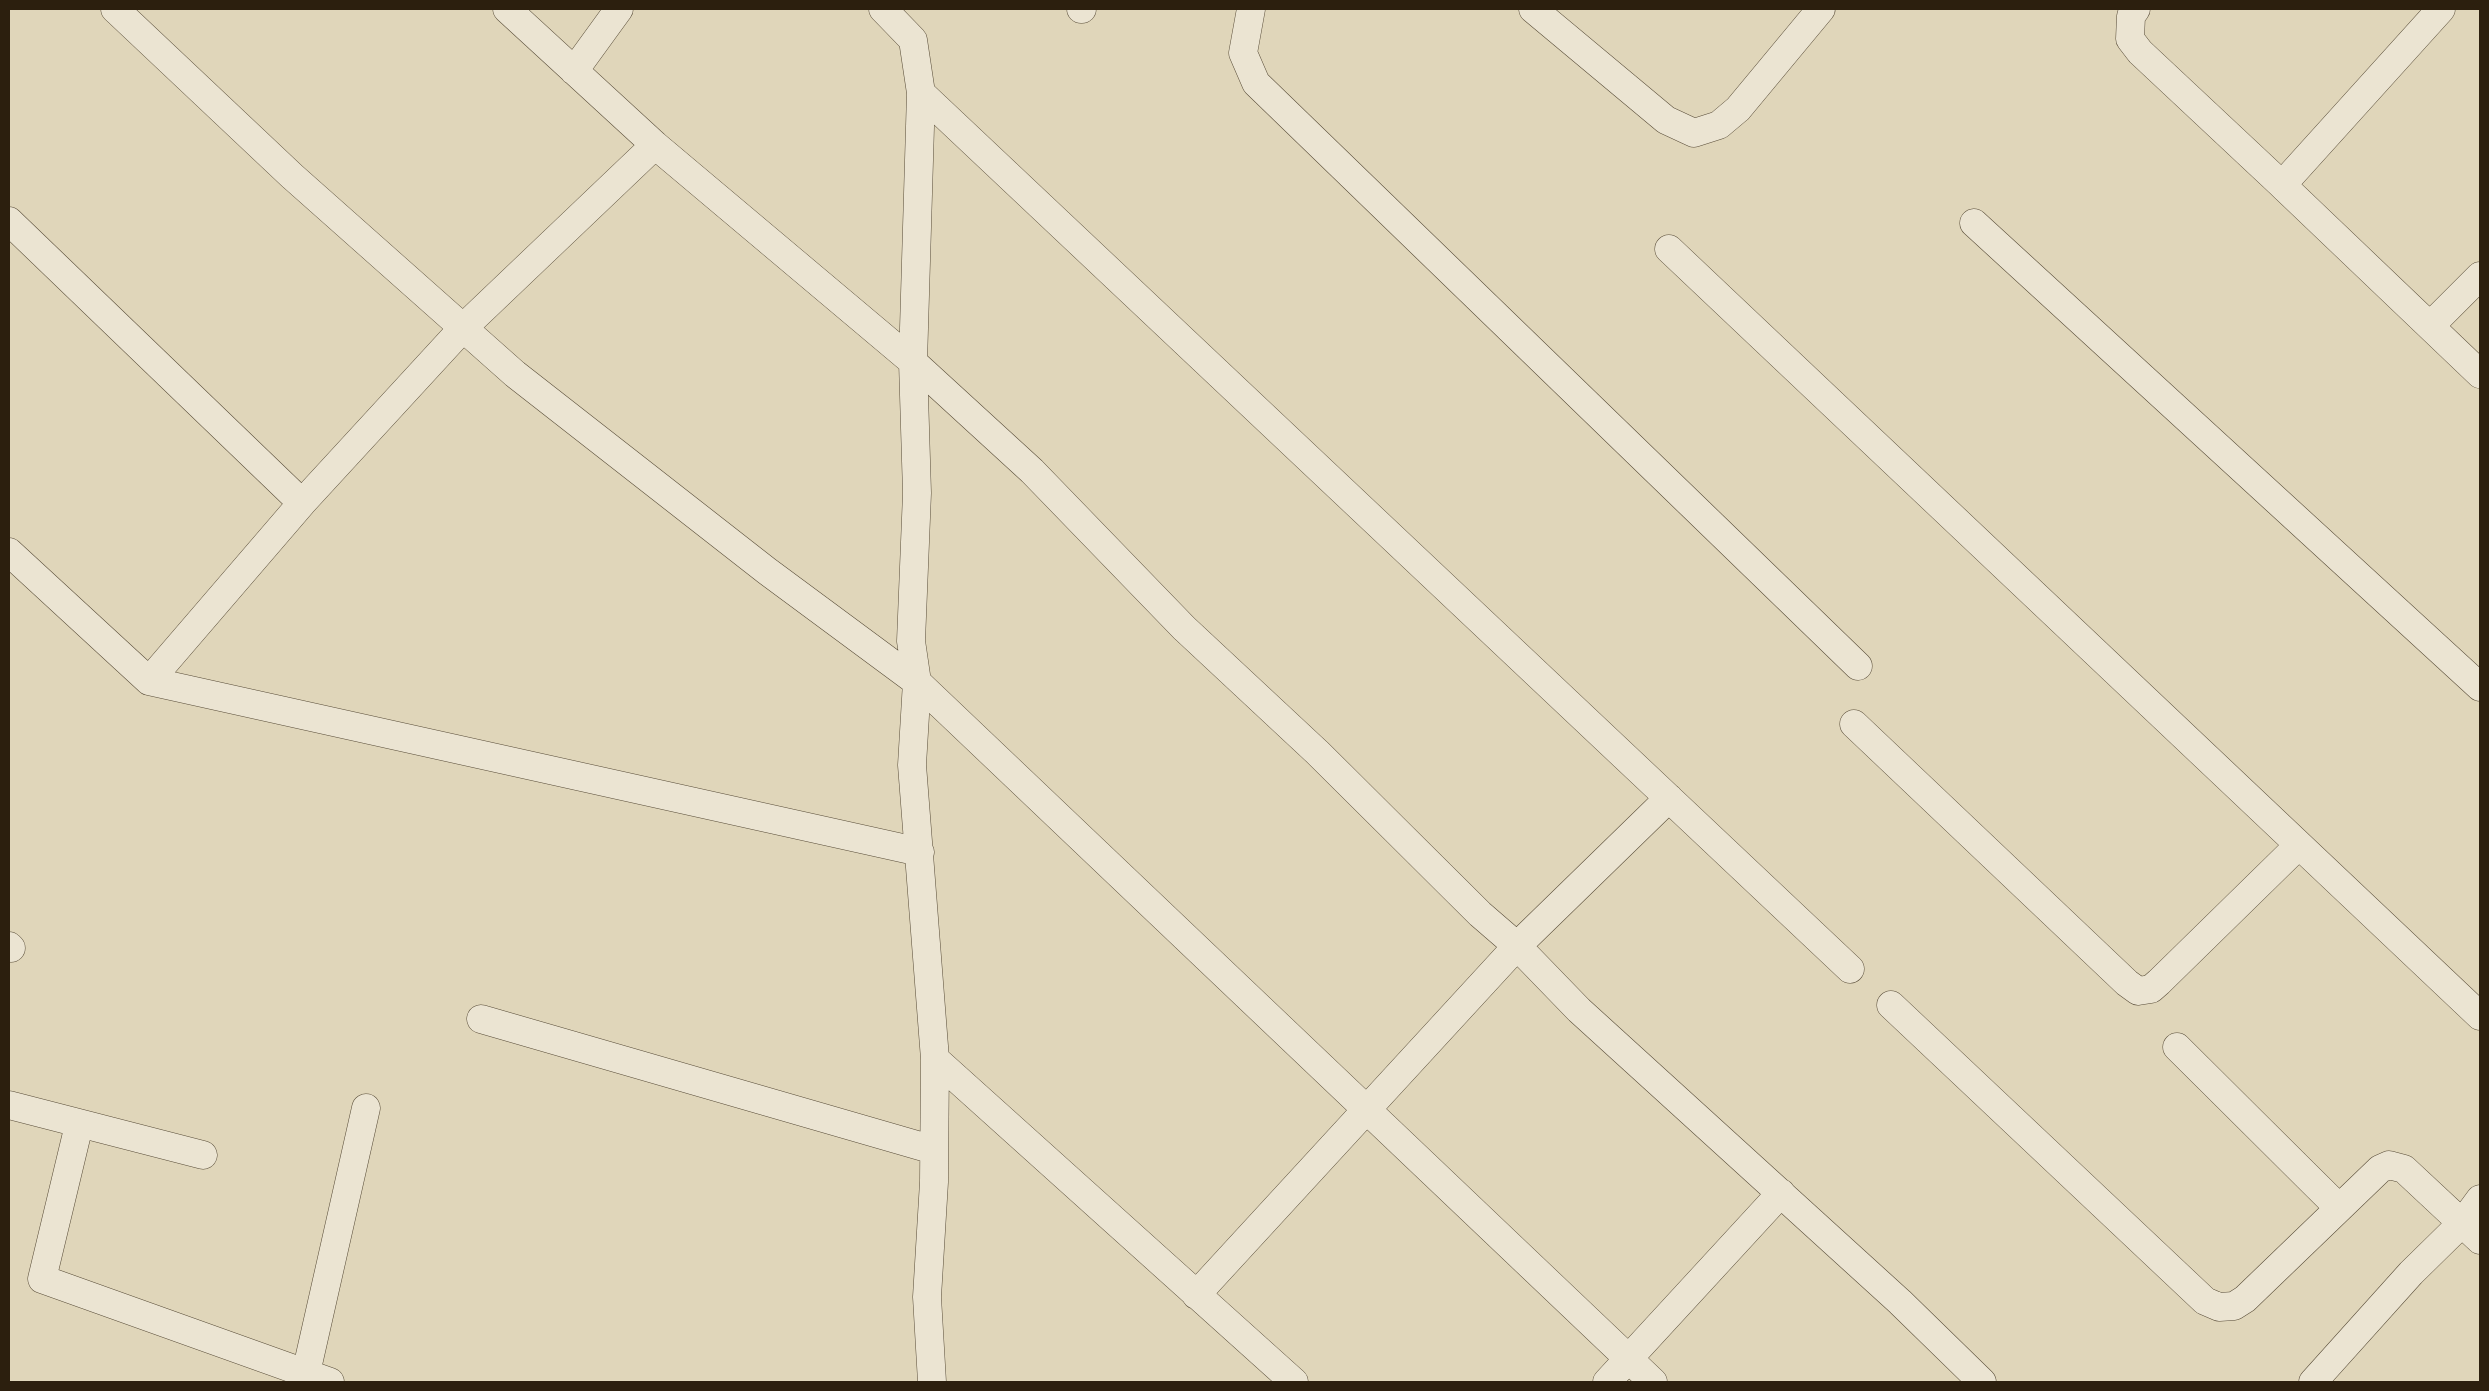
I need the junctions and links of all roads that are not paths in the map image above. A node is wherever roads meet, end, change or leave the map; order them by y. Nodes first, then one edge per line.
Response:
1 (116, 9) edge
2 (507, 9) edge
3 (619, 9) edge
4 (884, 9) edge
5 (911, 9) edge
6 (1251, 9) edge
7 (1534, 9) edge
8 (1821, 9) edge
9 (2136, 9) edge
10 (2440, 9) edge
11 (913, 40) junction
12 (574, 71) junction
13 (921, 92) junction
14 (655, 145) junction
15 (2282, 185) junction
16 (9, 221) edge
17 (1974, 223) dead end
18 (1669, 249) dead end
19 (2480, 276) edge
20 (2430, 326) junction
21 (463, 328) junction
22 (913, 362) junction
23 (2480, 374) edge
24 (302, 503) junction
25 (9, 552) edge
26 (1858, 666) dead end
27 (150, 681) junction
28 (917, 682) junction
29 (2480, 687) edge
30 (1854, 724) dead end
31 (1668, 798) junction
32 (2299, 845) junction
33 (920, 852) junction
34 (1517, 946) junction
35 (1850, 969) dead end
36 (1890, 1005) dead end
37 (2480, 1016) edge
38 (481, 1019) dead end
39 (2177, 1047) dead end
40 (935, 1059) junction
41 (9, 1105) edge
42 (366, 1108) dead end
43 (1367, 1109) junction
44 (79, 1125) junction
45 (934, 1150) junction
46 (203, 1155) dead end
47 (1781, 1193) junction
48 (2480, 1199) edge
49 (2339, 1208) junction
50 (2472, 1231) edge
51 (1196, 1295) junction
52 (1629, 1359) junction
53 (318, 1378) edge
54 (932, 1382) edge
55 (1294, 1382) edge
56 (1607, 1382) edge
57 (1653, 1382) edge
58 (1982, 1382) edge
59 (2312, 1382) edge

1 - 21 street
2 - 12 street
3 - 12 street
4 - 11 street
5 - 11 street
6 - 26 street
7 - 8 street
9 - 15 street
10 - 15 street
11 - 13 street
12 - 14 street
13 - 22 street
13 - 31 street
14 - 21 street
14 - 22 street
15 - 20 street
16 - 24 street
17 - 29 street
18 - 32 street
19 - 20 street
20 - 23 street
21 - 24 street
21 - 28 street
22 - 28 street
22 - 34 street
24 - 27 street
25 - 27 street
27 - 33 street
28 - 33 street
28 - 43 street
30 - 32 street
31 - 34 street
31 - 35 street
32 - 37 street
33 - 40 street
34 - 43 street
34 - 47 street
36 - 49 street
38 - 45 street
39 - 49 street
40 - 45 street
40 - 51 street
41 - 44 street
42 - 53 street
43 - 51 street
43 - 52 street
44 - 46 street
44 - 53 street
45 - 54 street
47 - 52 street
47 - 58 street
48 - 50 street
49 - 50 street
50 - 59 street
51 - 55 street
52 - 56 street
52 - 57 street

